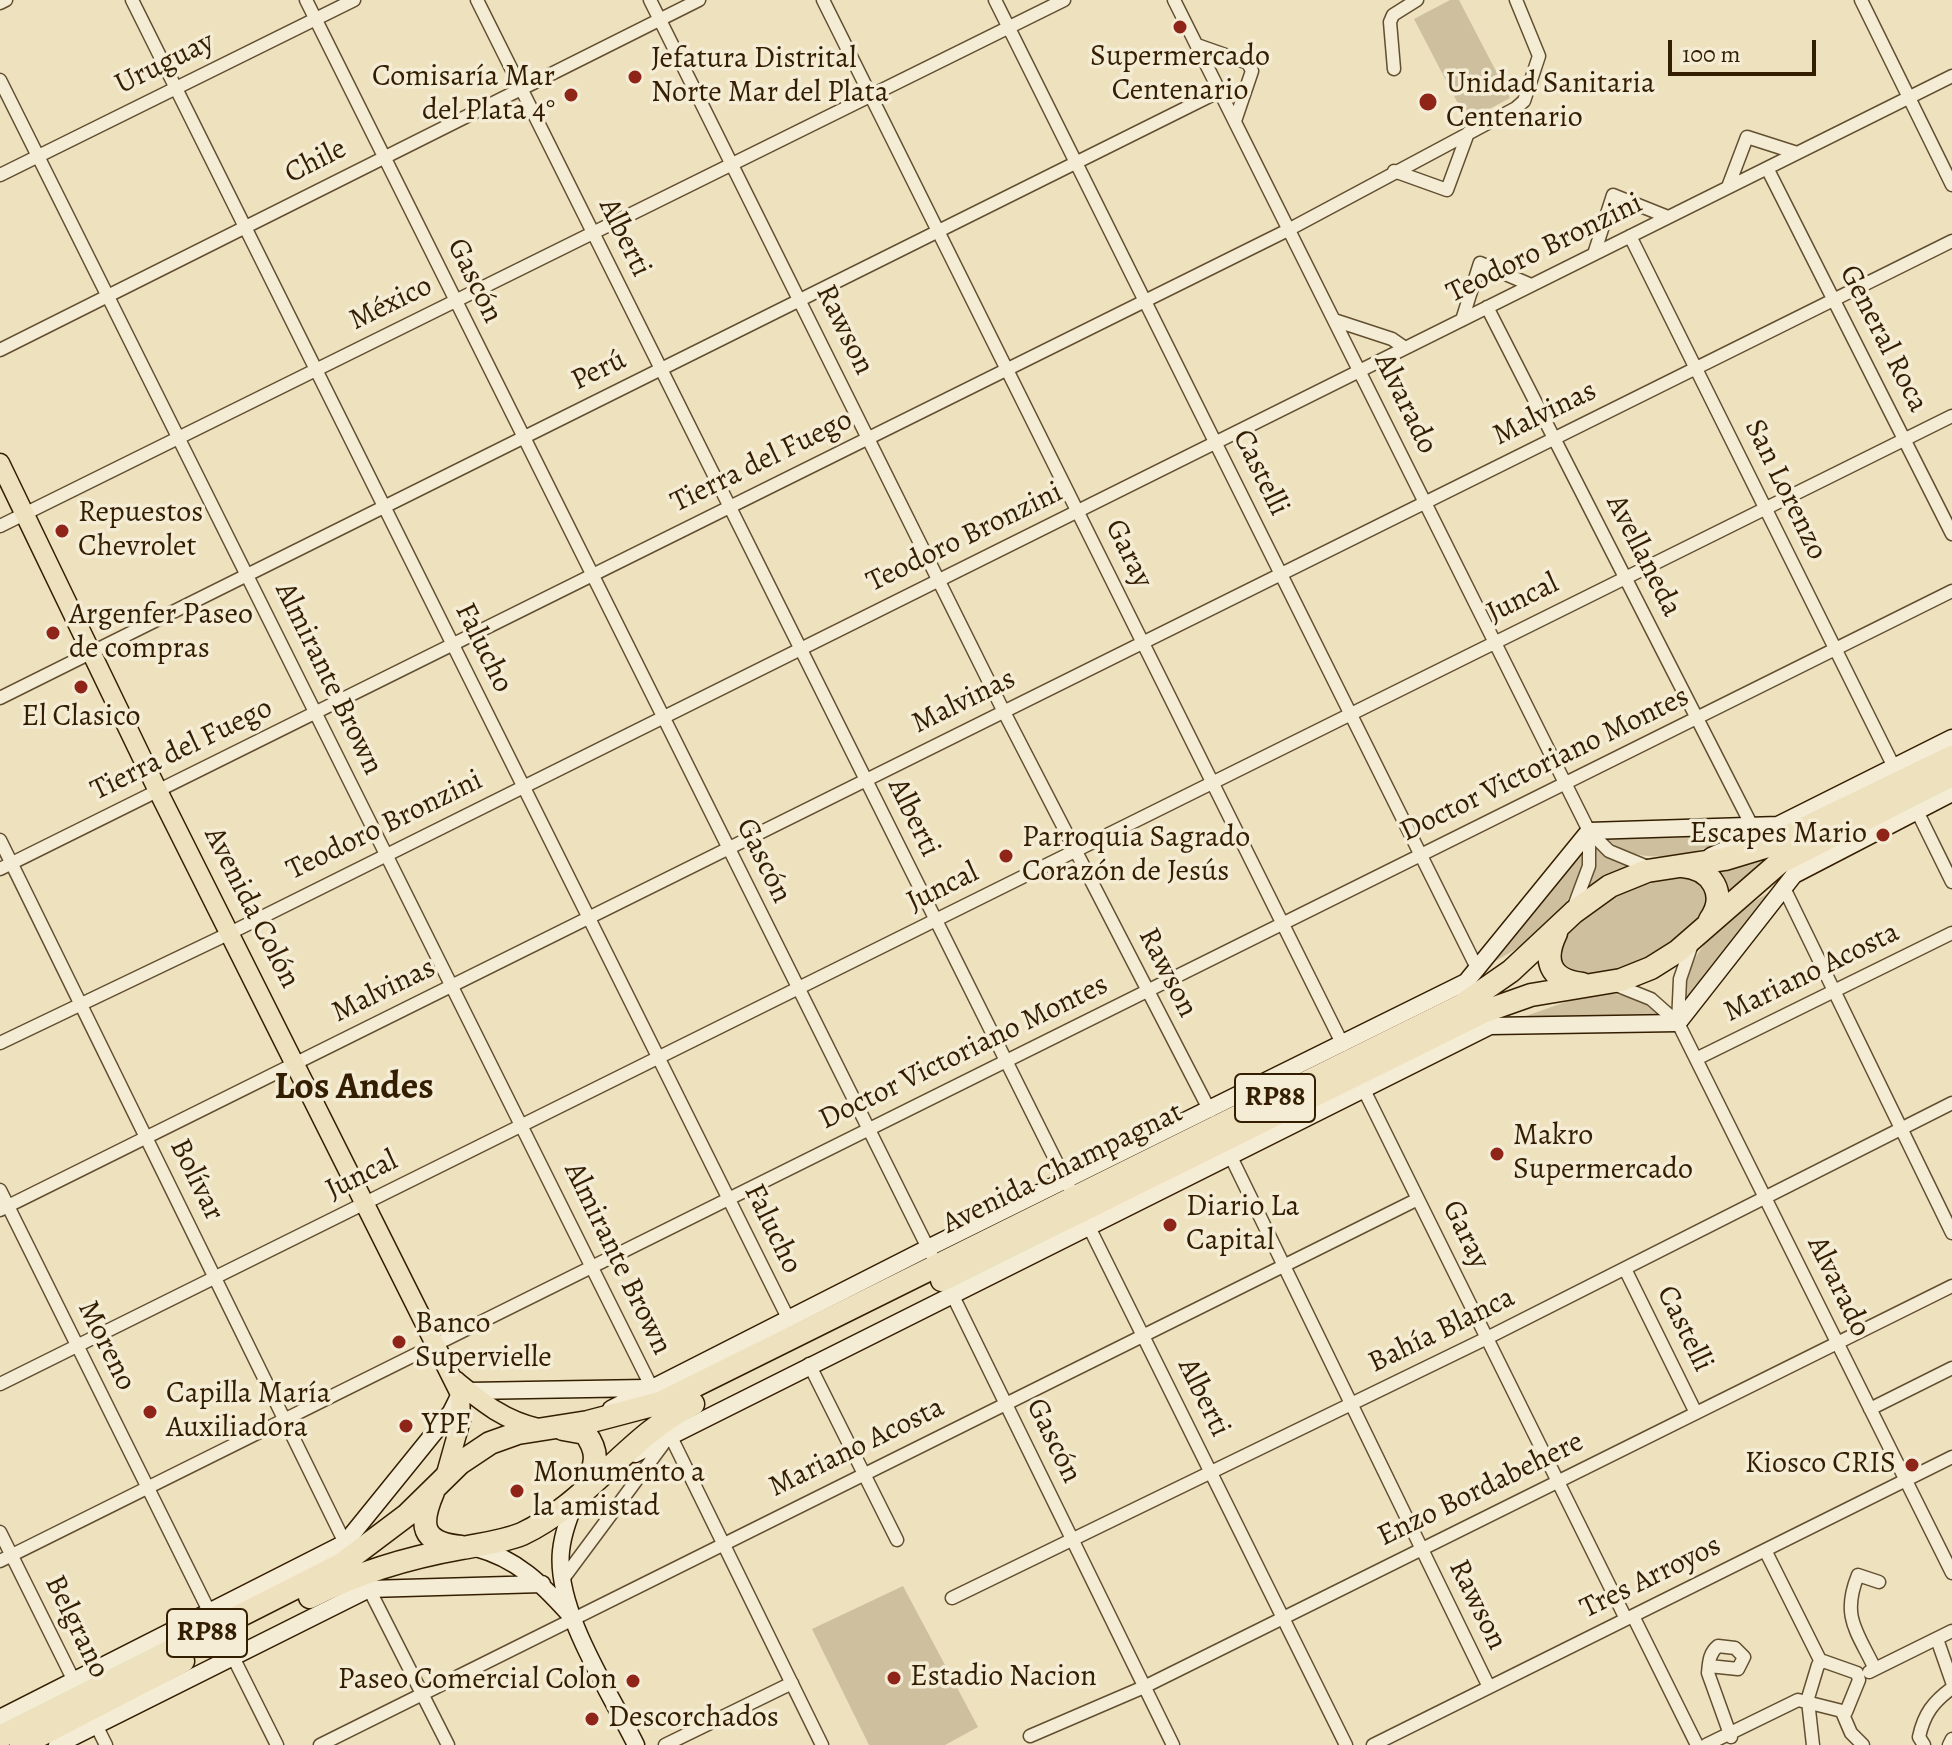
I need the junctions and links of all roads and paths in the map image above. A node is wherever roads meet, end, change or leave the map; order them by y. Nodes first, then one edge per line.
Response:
1 (6, 0) edge
2 (132, 0) edge
3 (306, 0) edge
4 (354, 0) edge
5 (477, 0) edge
6 (650, 0) edge
7 (699, 0) edge
8 (823, 0) edge
9 (995, 0) edge
10 (1064, 0) edge
11 (1174, 0) edge
12 (1417, 0) edge
13 (1516, 0) edge
14 (1860, 0) edge
15 (0, 3) edge
16 (315, 19) junction
17 (660, 20) junction
18 (1009, 27) junction
19 (1197, 45) junction
20 (1394, 69) dead end
21 (1952, 76) edge
22 (0, 80) edge
23 (176, 88) junction
24 (521, 89) junction
25 (1220, 91) junction
26 (871, 96) junction
27 (1909, 97) junction
28 (1235, 121) junction
29 (1468, 133) junction
30 (1797, 153) junction
31 (38, 156) junction
32 (384, 158) junction
33 (1076, 163) junction
34 (732, 164) junction
35 (1767, 168) junction
36 (1394, 171) junction
37 (0, 175) edge
38 (1952, 185) edge
39 (1728, 187) junction
40 (1668, 217) junction
41 (245, 227) junction
42 (1288, 230) junction
43 (938, 231) junction
44 (593, 233) junction
45 (1630, 236) junction
46 (1952, 241) edge
47 (1594, 254) junction
48 (1531, 285) junction
49 (108, 296) junction
50 (800, 300) junction
51 (1834, 300) junction
52 (455, 301) junction
53 (1145, 301) junction
54 (1487, 307) junction
55 (1334, 320) junction
56 (1462, 320) junction
57 (1405, 348) junction
58 (0, 350) edge
59 (1696, 368) junction
60 (660, 369) junction
61 (1007, 369) junction
62 (316, 370) junction
63 (1359, 371) junction
64 (1952, 416) edge
65 (178, 438) junction
66 (523, 438) junction
67 (868, 438) junction
68 (1554, 439) junction
69 (1904, 440) junction
70 (1215, 442) junction
71 (0, 463) edge
72 (1425, 503) junction
73 (384, 507) junction
74 (729, 507) junction
75 (1765, 508) junction
76 (1077, 511) junction
77 (25, 514) junction
78 (0, 526) edge
79 (1952, 534) edge
80 (1281, 574) junction
81 (247, 575) junction
82 (592, 575) junction
83 (1625, 578) junction
84 (939, 580) junction
85 (1952, 591) edge
86 (1143, 643) junction
87 (1495, 643) junction
88 (453, 645) junction
89 (800, 649) junction
90 (1836, 649) junction
91 (91, 652) junction
92 (0, 698) edge
93 (1004, 712) junction
94 (315, 713) junction
95 (1351, 714) junction
96 (662, 717) junction
97 (1697, 718) junction
98 (1952, 738) edge
99 (1952, 757) edge
100 (1894, 767) junction
101 (1952, 775) edge
102 (865, 781) junction
103 (1212, 783) junction
104 (1565, 783) junction
105 (523, 787) junction
106 (158, 791) junction
107 (1952, 793) edge
108 (1917, 811) junction
109 (1786, 822) junction
110 (1753, 828) junction
111 (1589, 831) junction
112 (0, 840) edge
113 (728, 849) junction
114 (1077, 850) junction
115 (386, 855) junction
116 (1421, 855) junction
117 (1697, 863) junction
118 (6, 866) edge
119 (1805, 866) junction
120 (1667, 867) junction
121 (1952, 882) edge
122 (1783, 886) junction
123 (589, 918) junction
124 (1565, 920) junction
125 (1711, 920) junction
126 (935, 921) junction
127 (1282, 924) junction
128 (230, 933) junction
129 (1952, 933) edge
130 (1547, 939) junction
131 (1472, 976) junction
132 (1597, 984) junction
133 (452, 986) junction
134 (1567, 987) junction
135 (797, 989) junction
136 (1836, 991) junction
137 (1146, 992) junction
138 (80, 1003) junction
139 (1678, 1023) junction
140 (1490, 1026) junction
141 (0, 1043) edge
142 (1343, 1045) junction
143 (658, 1058) junction
144 (1696, 1059) junction
145 (1005, 1062) junction
146 (295, 1064) junction
147 (1364, 1090) junction
148 (1952, 1103) edge
149 (1210, 1111) junction
150 (521, 1126) junction
151 (1901, 1129) junction
152 (867, 1130) junction
153 (146, 1138) junction
154 (1231, 1157) junction
155 (0, 1190) edge
156 (1766, 1196) junction
157 (728, 1199) junction
158 (1418, 1199) junction
159 (366, 1203) junction
160 (1077, 1204) junction
161 (4, 1208) edge
162 (1952, 1233) edge
163 (1284, 1265) junction
164 (591, 1267) junction
165 (1625, 1269) junction
166 (940, 1271) junction
167 (215, 1278) junction
168 (1952, 1286) edge
169 (789, 1320) junction
170 (1143, 1336) junction
171 (1487, 1338) junction
172 (436, 1342) junction
173 (1835, 1344) junction
174 (77, 1346) junction
175 (809, 1364) junction
176 (1952, 1368) edge
177 (0, 1384) edge
178 (461, 1388) junction
179 (652, 1388) junction
180 (1006, 1403) junction
181 (1350, 1406) junction
182 (1870, 1409) junction
183 (1696, 1413) junction
184 (285, 1419) junction
185 (588, 1422) junction
186 (546, 1428) junction
187 (670, 1435) junction
188 (1952, 1457) edge
189 (609, 1467) junction
190 (1210, 1472) junction
191 (863, 1474) junction
192 (1905, 1480) junction
193 (1558, 1481) junction
194 (440, 1482) junction
195 (147, 1488) junction
196 (581, 1492) junction
197 (407, 1515) junction
198 (0, 1532) edge
199 (897, 1540) dead end
200 (1072, 1540) junction
201 (345, 1543) junction
202 (723, 1544) junction
203 (468, 1547) junction
204 (1420, 1549) junction
205 (1765, 1550) junction
206 (6, 1558) edge
207 (416, 1559) junction
208 (1952, 1573) edge
209 (563, 1579) junction
210 (1879, 1582) dead end
211 (542, 1584) junction
212 (369, 1589) junction
213 (952, 1598) dead end
214 (209, 1611) junction
215 (1630, 1617) junction
216 (573, 1618) junction
217 (1283, 1618) junction
218 (1952, 1631) edge
219 (1937, 1639) junction
220 (232, 1655) junction
221 (1821, 1662) junction
222 (1709, 1666) dead end
223 (1875, 1669) junction
224 (1859, 1677) junction
225 (1952, 1682) edge
226 (792, 1683) junction
227 (1144, 1687) junction
228 (1489, 1687) junction
229 (1952, 1688) edge
230 (422, 1694) junction
231 (1808, 1701) junction
232 (84, 1702) junction
233 (1842, 1712) junction
234 (0, 1718) edge
235 (1030, 1736) dead end
236 (0, 1737) edge
237 (1728, 1739) edge
238 (1952, 1739) edge
239 (21, 1745) edge
240 (57, 1745) edge
241 (106, 1745) edge
242 (277, 1745) edge
243 (320, 1745) edge
244 (448, 1745) edge
245 (636, 1745) edge
246 (665, 1745) edge
247 (822, 1745) edge
248 (1173, 1745) edge
249 (1346, 1745) edge
250 (1373, 1745) edge
251 (1697, 1745) edge
252 (1706, 1745) edge
253 (1813, 1745) edge
254 (1863, 1745) edge
255 (1924, 1745) edge
256 (1949, 1745) edge

1 - 15 street
2 - 23 street, Falucho
3 - 16 street, Gascón
4 - 16 street, Uruguay
5 - 24 street, Alberti
6 - 17 street, Rawson
7 - 17 street, Chile
8 - 26 street, Garay
9 - 18 street, Castelli
10 - 18 street, México
11 - 19 street, Alvarado
12 - 20 street
13 - 29 street, Tierra del Fuego
14 - 27 street
16 - 23 street, Uruguay
16 - 32 street, Gascón
17 - 24 street, Chile
17 - 34 street, Rawson
18 - 26 street, México
18 - 33 street, Castelli
19 - 25 street, Alvarado
19 - 28 street
21 - 27 street, Teodoro Bronzini
22 - 31 street, Almirante Brown
23 - 31 street, Uruguay
23 - 41 street, Falucho
24 - 32 street, Chile
24 - 44 street, Alberti
25 - 28 street, Alvarado
25 - 33 street, Perú
26 - 34 street, México
26 - 43 street, Garay
27 - 30 street, Teodoro Bronzini
27 - 38 street
28 - 42 street, Alvarado
29 - 36 street, Tierra del Fuego
29 - 36 street
30 - 35 street, Teodoro Bronzini
30 - 39 street
31 - 37 street, Uruguay
31 - 49 street, Almirante Brown
32 - 41 street, Chile
32 - 52 street, Gascón
33 - 43 street, Perú
33 - 53 street, Castelli
34 - 44 street, México
34 - 50 street, Rawson
35 - 39 street, Teodoro Bronzini
35 - 51 street, General Roca
36 - 42 street, Tierra del Fuego
39 - 40 street, Teodoro Bronzini
40 - 45 street, Teodoro Bronzini
40 - 47 street
41 - 49 street, Chile
41 - 62 street, Falucho
42 - 53 street, Tierra del Fuego
42 - 55 street, Alvarado
43 - 50 street, Perú
43 - 61 street, Garay
44 - 52 street, México
44 - 60 street, Alberti
45 - 47 street, Teodoro Bronzini
45 - 59 street, San Lorenzo
46 - 51 street, Malvinas
47 - 48 street, Teodoro Bronzini
48 - 54 street, Teodoro Bronzini
48 - 56 street
49 - 58 street, Chile
49 - 65 street, Almirante Brown
50 - 60 street, Perú
50 - 67 street, Rawson
51 - 59 street, Malvinas
51 - 69 street, General Roca
52 - 62 street, México
52 - 66 street, Gascón
53 - 61 street, Tierra del Fuego
53 - 70 street, Castelli
54 - 56 street, Teodoro Bronzini
54 - 68 street, Avellaneda
55 - 57 street
55 - 63 street, Alvarado
56 - 57 street, Teodoro Bronzini
57 - 63 street, Teodoro Bronzini
59 - 68 street, Malvinas
59 - 75 street, San Lorenzo
60 - 66 street, Perú
60 - 74 street, Alberti
61 - 67 street, Tierra del Fuego
61 - 76 street, Garay
62 - 65 street, México
62 - 73 street, Falucho
63 - 70 street, Teodoro Bronzini
63 - 72 street, Alvarado
64 - 69 street, Juncal
65 - 77 street, México
65 - 81 street, Almirante Brown
66 - 73 street, Perú
66 - 82 street, Gascón
67 - 74 street, Tierra del Fuego
67 - 84 street, Rawson
68 - 72 street, Malvinas
68 - 83 street, Avellaneda
69 - 75 street, Juncal
69 - 79 street, General Roca
70 - 76 street, Teodoro Bronzini
70 - 80 street, Castelli
71 - 77 main road, Avenida Colón
72 - 80 street, Malvinas
72 - 87 street, Alvarado
73 - 81 street, Perú
73 - 88 street, Falucho
74 - 82 street, Tierra del Fuego
74 - 89 street, Alberti
75 - 83 street, Juncal
75 - 90 street, San Lorenzo
76 - 84 street, Teodoro Bronzini
76 - 86 street, Garay
77 - 78 street, México
77 - 91 main road, Avenida Colón
80 - 86 street, Malvinas
80 - 95 street, Castelli
81 - 91 street, Perú
81 - 94 street, Almirante Brown
82 - 88 street, Tierra del Fuego
82 - 96 street, Gascón
83 - 87 street, Juncal
83 - 97 street, Avellaneda
84 - 89 street, Teodoro Bronzini
84 - 93 street, Rawson
85 - 90 street, Doctor Victoriano Montes
86 - 93 street, Malvinas
86 - 103 street, Garay
87 - 95 street, Juncal
87 - 104 street, Alvarado
88 - 94 street, Tierra del Fuego
88 - 105 street, Falucho
89 - 96 street, Teodoro Bronzini
89 - 102 street, Alberti
90 - 97 street, Doctor Victoriano Montes
90 - 100 street, San Lorenzo
91 - 92 street, Perú
91 - 106 main road, Avenida Colón
93 - 102 street, Malvinas
93 - 114 street, Rawson
94 - 106 street, Tierra del Fuego
94 - 115 street, Almirante Brown
95 - 103 street, Juncal
95 - 116 street, Castelli
96 - 105 street, Teodoro Bronzini
96 - 113 street, Gascón
97 - 104 street, Doctor Victoriano Montes
97 - 110 street, Avellaneda
98 - 100 street, Avenida Champagnat
99 - 117 highway, Avenida Champagnat / RP88
100 - 109 street, Avenida Champagnat
101 - 125 highway, Avenida Champagnat / RP88
102 - 113 street, Malvinas
102 - 126 street, Alberti
103 - 114 street, Juncal
103 - 127 street, Garay
104 - 111 street, Alvarado
104 - 116 street, Doctor Victoriano Montes
105 - 115 street, Teodoro Bronzini
105 - 123 street, Falucho
106 - 118 street, Tierra del Fuego
106 - 128 main road, Avenida Colón
107 - 108 street, Avenida Champagnat
108 - 119 street, Avenida Champagnat
108 - 121 street
109 - 110 street, Avenida Champagnat
109 - 117 street, Avenida Champagnat
110 - 111 street, Avenida Champagnat
111 - 120 street, Alvarado
111 - 124 street, Alvarado
111 - 131 street, Avenida Champagnat
112 - 118 street, Bolívar
113 - 123 street, Malvinas
113 - 135 street, Gascón
114 - 126 street, Juncal
114 - 137 street, Rawson
115 - 128 street, Teodoro Bronzini
115 - 133 street, Almirante Brown
116 - 127 street, Doctor Victoriano Montes
116 - 131 street, Castelli
117 - 120 highway, Avenida Champagnat / RP88
118 - 138 street, Bolívar
119 - 122 street, Avenida Champagnat
119 - 125 street, Avenida Champagnat
120 - 124 highway, Avenida Champagnat / RP88
120 - 125 highway
122 - 136 street
122 - 139 street, Avenida Champagnat
123 - 133 street, Malvinas
123 - 143 street, Falucho
124 - 130 highway, Avenida Champagnat / RP88
124 - 132 highway, RP88
125 - 132 highway, Avenida Champagnat / RP88
125 - 139 street
126 - 135 street, Juncal
126 - 145 street, Alberti
127 - 137 street, Doctor Victoriano Montes
127 - 142 street, Garay
128 - 138 street, Teodoro Bronzini
128 - 146 main road, Avenida Colón
129 - 136 street, Mariano Acosta
130 - 131 street, Avenida Champagnat
130 - 160 highway, Avenida Champagnat / RP88
131 - 142 street, Avenida Champagnat
132 - 134 highway, Avenida Champagnat / RP88
132 - 139 street, Alvarado
133 - 146 street, Malvinas
133 - 150 street, Almirante Brown
134 - 140 street, Avenida Champagnat
134 - 160 highway, Avenida Champagnat / RP88
135 - 143 street, Juncal
135 - 152 street, Gascón
136 - 144 street, Mariano Acosta
136 - 151 street
137 - 145 street, Doctor Victoriano Montes
137 - 149 street, Rawson
138 - 141 street, Teodoro Bronzini
138 - 153 street, Bolívar
139 - 140 street, Avenida Champagnat
139 - 144 street, Alvarado
140 - 147 street, Avenida Champagnat
142 - 149 street, Avenida Champagnat
143 - 150 street, Juncal
143 - 157 street, Falucho
144 - 156 street, Alvarado
145 - 152 street, Doctor Victoriano Montes
145 - 160 street, Alberti
146 - 153 street, Malvinas
146 - 159 main road, Avenida Colón
147 - 154 street, Avenida Champagnat
147 - 158 street, Garay
148 - 151 street, Bahía Blanca
149 - 160 street, Avenida Champagnat
150 - 159 street, Juncal
150 - 164 street, Almirante Brown
151 - 156 street, Bahía Blanca
151 - 162 street
152 - 157 street, Doctor Victoriano Montes
152 - 166 street, Gascón
153 - 161 street, Malvinas
153 - 167 street, Bolívar
154 - 160 street, Avenida Champagnat
154 - 163 street, Rawson
155 - 161 street, Moreno
156 - 165 street, Bahía Blanca
156 - 173 street, Alvarado
157 - 164 street, Doctor Victoriano Montes
157 - 169 street, Falucho
158 - 163 street, Mariano Acosta
158 - 171 street, Garay
159 - 167 street, Juncal
159 - 172 main road, Avenida Colón
160 - 166 highway, Avenida Champagnat / RP88
160 - 166 street, Avenida Champagnat
160 - 170 street, Alberti
161 - 174 street, Moreno
163 - 170 street, Mariano Acosta
163 - 181 street, Rawson
164 - 172 street, Doctor Victoriano Montes
164 - 179 street, Almirante Brown
165 - 171 street, Bahía Blanca
165 - 183 street, Castelli
166 - 169 street, Avenida Champagnat
166 - 175 street, Avenida Champagnat
166 - 180 street, Gascón
166 - 185 highway, Avenida Champagnat / RP88
166 - 189 highway, Avenida Champagnat / RP88
167 - 174 street, Juncal
167 - 184 street, Bolívar
168 - 173 street, Enzo Bordabehere
169 - 179 street, Avenida Champagnat
170 - 180 street, Mariano Acosta
170 - 190 street, Alberti
171 - 181 street, Bahía Blanca
171 - 193 street, Garay
172 - 178 main road, Avenida Colón
172 - 184 street, Doctor Victoriano Montes
173 - 182 street, Alvarado
173 - 183 street, Enzo Bordabehere
174 - 177 street, Juncal
174 - 195 street, Moreno
175 - 187 street, Avenida Champagnat
175 - 191 street
176 - 182 street
178 - 179 street, Avenida Champagnat
178 - 186 main road, Avenida Colón
178 - 194 main road, Avenida Colón
178 - 201 street, Avenida Champagnat
179 - 185 street, Avenida Champagnat
180 - 191 street, Mariano Acosta
180 - 200 street, Gascón
181 - 190 street, Bahía Blanca
181 - 204 street, Rawson
182 - 192 street, Alvarado
183 - 193 street, Enzo Bordabehere
184 - 195 street, Doctor Victoriano Montes
184 - 201 street, Bolívar
185 - 186 highway, Avenida Champagnat / RP88
186 - 194 highway, Avenida Champagnat / RP88
186 - 196 highway, Avenida Colón
187 - 189 street, Avenida Champagnat
187 - 202 street
187 - 209 street, Avenida Champagnat
188 - 192 street, Tres Arroyos
189 - 196 highway, Avenida Champagnat / RP88
190 - 200 street, Bahía Blanca
190 - 217 street, Alberti
191 - 199 street
191 - 202 street, Mariano Acosta
192 - 205 street, Tres Arroyos
192 - 208 street, Alvarado
193 - 204 street, Enzo Bordabehere
193 - 215 street, Garay
194 - 197 highway, Avenida Champagnat / RP88
194 - 203 highway, Avenida Colón
195 - 206 street, Doctor Victoriano Montes
195 - 214 street, Moreno
196 - 203 highway, Avenida Champagnat / RP88
196 - 209 street, Avenida Colón
197 - 201 highway
197 - 232 highway, Avenida Champagnat / RP88
198 - 206 street, Belgrano
200 - 213 street, Bahía Blanca
200 - 227 street, Gascón
201 - 214 street, Avenida Champagnat
202 - 216 street, Mariano Acosta
202 - 226 street
203 - 207 highway, Avenida Champagnat / RP88
203 - 211 street, Avenida Colón
204 - 217 street, Enzo Bordabehere
204 - 228 street, Rawson
205 - 215 street, Tres Arroyos
205 - 221 street
206 - 232 street, Belgrano
207 - 212 highway
207 - 232 highway, Avenida Champagnat / RP88
209 - 216 street, Avenida Colón
210 - 223 street
211 - 212 street, Avenida Champagnat
211 - 216 street, Avenida Colón
212 - 220 street, Avenida Champagnat
212 - 230 street
214 - 232 street, Avenida Champagnat
215 - 228 street, Tres Arroyos
215 - 251 street, Garay
216 - 230 street, Mariano Acosta
216 - 245 street, Avenida Colón
217 - 227 street, Enzo Bordabehere
217 - 249 street, Alberti
218 - 219 street
219 - 223 street
219 - 225 street
220 - 232 street, Avenida Champagnat
220 - 242 street
221 - 224 street
221 - 231 street
222 - 237 street
223 - 224 street
224 - 233 street
226 - 246 street
226 - 247 street
227 - 235 street, Enzo Bordabehere
227 - 248 street, Gascón
228 - 250 street, Tres Arroyos
229 - 255 street
230 - 243 street, Mariano Acosta
230 - 244 street
231 - 233 street
231 - 237 street
231 - 253 street
232 - 234 street, Avenida Champagnat
232 - 236 highway, Avenida Champagnat / RP88
232 - 239 highway, Avenida Champagnat / RP88
232 - 240 street, Avenida Champagnat
232 - 241 street, Belgrano
233 - 254 street
237 - 252 street
238 - 256 street

